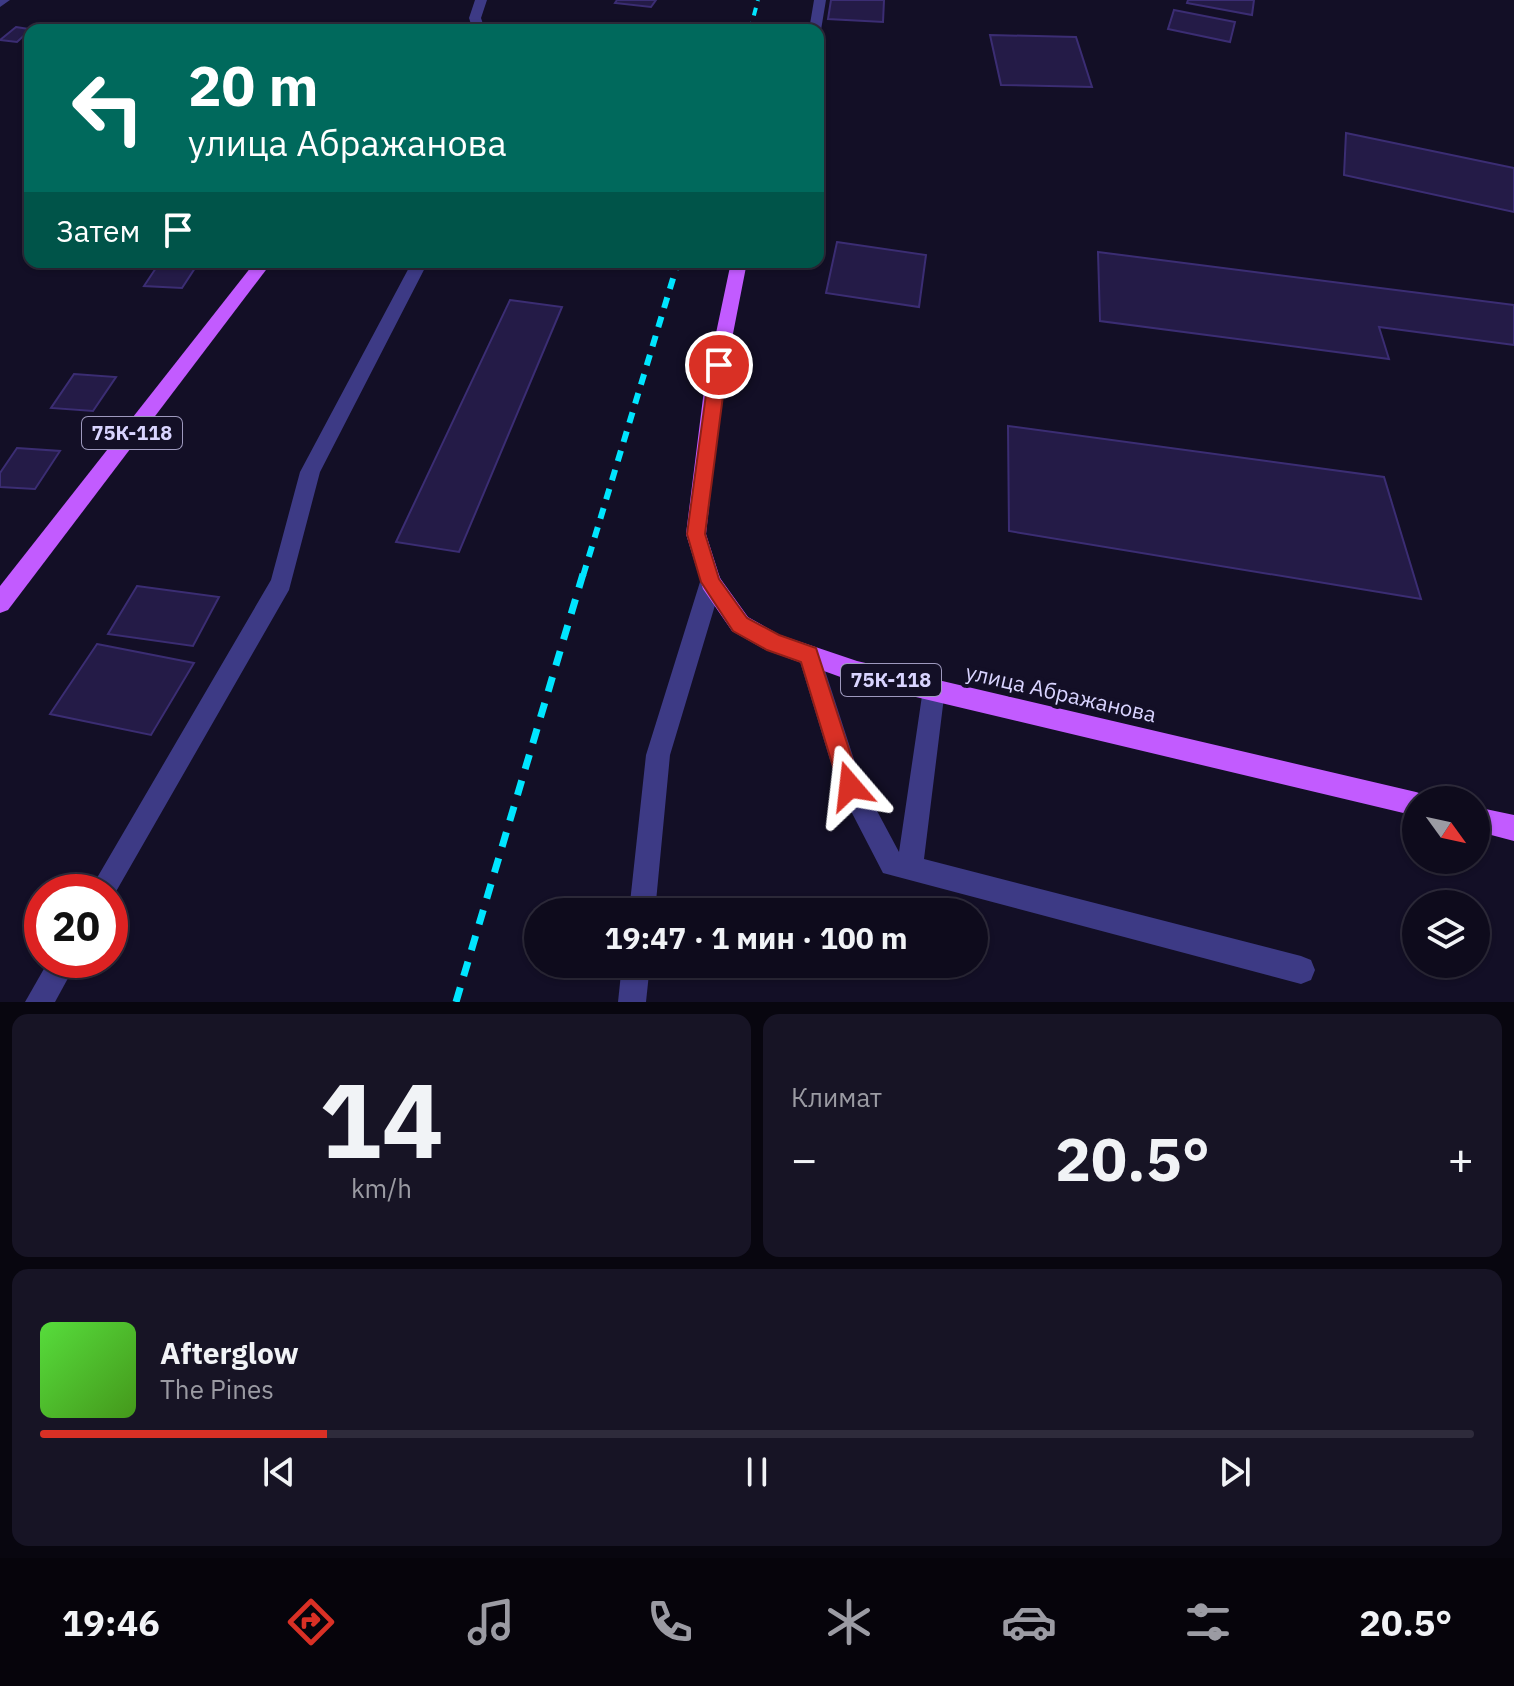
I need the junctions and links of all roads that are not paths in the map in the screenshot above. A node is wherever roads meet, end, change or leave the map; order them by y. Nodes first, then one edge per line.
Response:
1 (481, 0) edge
2 (820, 0) edge
3 (477, 24) edge
4 (816, 24) edge
5 (259, 268) edge
6 (417, 268) edge
7 (738, 268) edge
8 (711, 582) junction
9 (0, 603) edge
10 (809, 655) junction
11 (934, 689) junction
12 (1402, 801) edge
13 (1490, 822) edge
14 (1514, 828) edge
15 (910, 868) junction
16 (113, 874) edge
17 (643, 898) edge
18 (1301, 970) dead end
19 (53, 978) edge
20 (635, 978) edge
21 (39, 1002) edge
22 (632, 1002) edge

1 - 3 street
2 - 4 street
5 - 9 main road, 75К-118
6 - 16 street
7 - 8 main road, улица Абражанова / 75К-118
8 - 10 main road, улица Абражанова / 75К-118
8 - 17 street
10 - 11 main road, улица Абражанова / 75К-118
10 - 15 street
11 - 12 main road, улица Абражанова / 75К-118
11 - 15 street
13 - 14 main road
15 - 18 street
19 - 21 street
20 - 22 street

